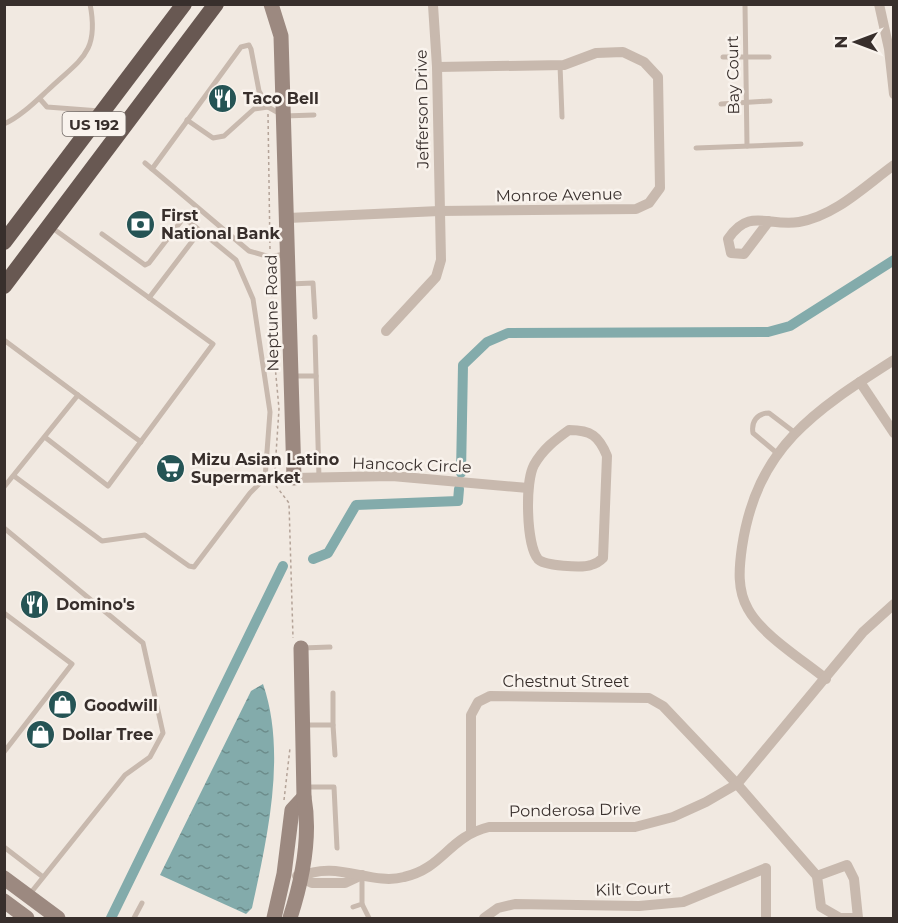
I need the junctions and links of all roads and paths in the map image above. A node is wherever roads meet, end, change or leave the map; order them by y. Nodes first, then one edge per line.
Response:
1 (90, 4) edge
2 (184, 4) edge
3 (216, 4) edge
4 (272, 4) edge
5 (745, 4) edge
6 (879, 4) edge
7 (433, 5) edge
8 (723, 57) dead end
9 (746, 57) junction
10 (769, 57) dead end
11 (560, 65) junction
12 (437, 67) junction
13 (894, 94) edge
14 (40, 99) junction
15 (770, 100) dead end
16 (747, 102) junction
17 (721, 104) dead end
18 (268, 107) junction
19 (104, 112) junction
20 (314, 115) dead end
21 (268, 116) dead end
22 (284, 116) junction
23 (562, 117) dead end
24 (187, 120) junction
25 (4, 124) edge
26 (801, 144) dead end
27 (747, 146) junction
28 (696, 148) dead end
29 (145, 163) dead end
30 (894, 165) edge
31 (152, 169) junction
32 (439, 211) junction
33 (288, 218) junction
34 (769, 221) dead end
35 (50, 226) junction
36 (200, 231) junction
37 (9, 233) edge
38 (102, 234) dead end
39 (270, 249) dead end
40 (289, 254) junction
41 (4, 255) edge
42 (270, 261) dead end
43 (290, 284) junction
44 (4, 286) edge
45 (150, 298) junction
46 (315, 317) dead end
47 (386, 331) dead end
48 (315, 338) dead end
49 (4, 340) edge
50 (894, 360) edge
51 (292, 376) junction
52 (316, 376) junction
53 (860, 382) junction
54 (78, 395) junction
55 (794, 432) junction
56 (894, 434) edge
57 (46, 438) junction
58 (141, 442) junction
59 (778, 454) junction
60 (276, 475) joint
61 (14, 476) junction
62 (265, 478) junction
63 (294, 478) joint
64 (319, 478) junction
65 (4, 487) edge
66 (528, 488) junction
67 (4, 528) edge
68 (894, 603) edge
69 (4, 613) edge
70 (330, 647) dead end
71 (301, 648) joint
72 (826, 679) junction
73 (333, 693) dead end
74 (302, 725) junction
75 (333, 725) junction
76 (4, 752) edge
77 (334, 755) dead end
78 (737, 784) junction
79 (304, 792) junction
80 (471, 831) junction
81 (4, 848) edge
82 (337, 848) dead end
83 (284, 874) junction
84 (362, 875) junction
85 (817, 876) junction
86 (43, 877) junction
87 (300, 877) junction
88 (4, 878) edge
89 (28, 896) junction
90 (4, 902) edge
91 (142, 903) dead end
92 (362, 904) junction
93 (353, 907) dead end
94 (27, 918) edge
95 (58, 918) edge
96 (134, 918) edge
97 (274, 918) edge
98 (290, 918) edge
99 (369, 918) edge
100 (483, 918) edge
101 (766, 918) edge
102 (858, 918) edge

1 - 14 lane
2 - 19 highway, US 192
3 - 35 highway, US 192
4 - 22 main road, Neptune Road
5 - 9 lane, Bay Court
6 - 13 street
7 - 12 street, Jefferson Drive
8 - 9 lane
9 - 10 lane
9 - 16 lane, Bay Court
11 - 12 street, Monroe Avenue
11 - 23 lane
11 - 32 street, Monroe Avenue
12 - 32 street, Jefferson Drive
14 - 19 lane
14 - 25 lane
15 - 16 lane
16 - 17 lane
16 - 27 lane, Bay Court
18 - 22 lane
18 - 24 lane
18 - 24 lane
19 - 37 highway, US 192
20 - 22 lane
21 - 39 path
22 - 33 main road, Neptune Road
24 - 31 lane
26 - 27 lane
27 - 28 lane
29 - 31 lane
30 - 34 street
31 - 40 lane
32 - 33 street, Monroe Avenue
32 - 47 street, Jefferson Drive
33 - 40 main road, Neptune Road
35 - 44 highway, US 192
35 - 45 lane
36 - 38 lane
36 - 45 lane
36 - 62 lane
37 - 41 highway
40 - 43 main road, Neptune Road
42 - 60 path
43 - 46 lane
43 - 51 main road, Neptune Road
45 - 58 lane
48 - 52 lane
49 - 54 lane
50 - 53 street
51 - 52 lane
51 - 63 main road, Neptune Road
52 - 64 lane
53 - 55 street
53 - 56 street
54 - 57 lane
54 - 58 lane
55 - 59 street
55 - 59 lane
57 - 58 lane
57 - 61 lane
59 - 72 street
60 - 62 lane
61 - 62 lane
61 - 65 lane
63 - 64 street, Hancock Circle
64 - 66 street, Hancock Circle
66 - 66 street
67 - 86 lane
68 - 72 street, Ponderosa Drive
69 - 76 lane
70 - 71 lane
71 - 74 main road
72 - 78 street, Ponderosa Drive
73 - 75 lane
74 - 75 lane
74 - 79 main road
75 - 77 lane
78 - 80 street, Ponderosa Drive
78 - 80 street, Chestnut Street
78 - 85 street, Chestnut Street
79 - 82 lane
79 - 83 main road
79 - 87 main road
80 - 84 street
81 - 86 lane
83 - 87 street
83 - 97 main road
84 - 87 street
84 - 92 lane
85 - 102 street
85 - 102 street
86 - 89 lane
87 - 98 main road
88 - 89 main road
89 - 95 main road
90 - 94 main road
91 - 96 lane
92 - 93 lane
92 - 99 lane
100 - 101 street, Kilt Court

